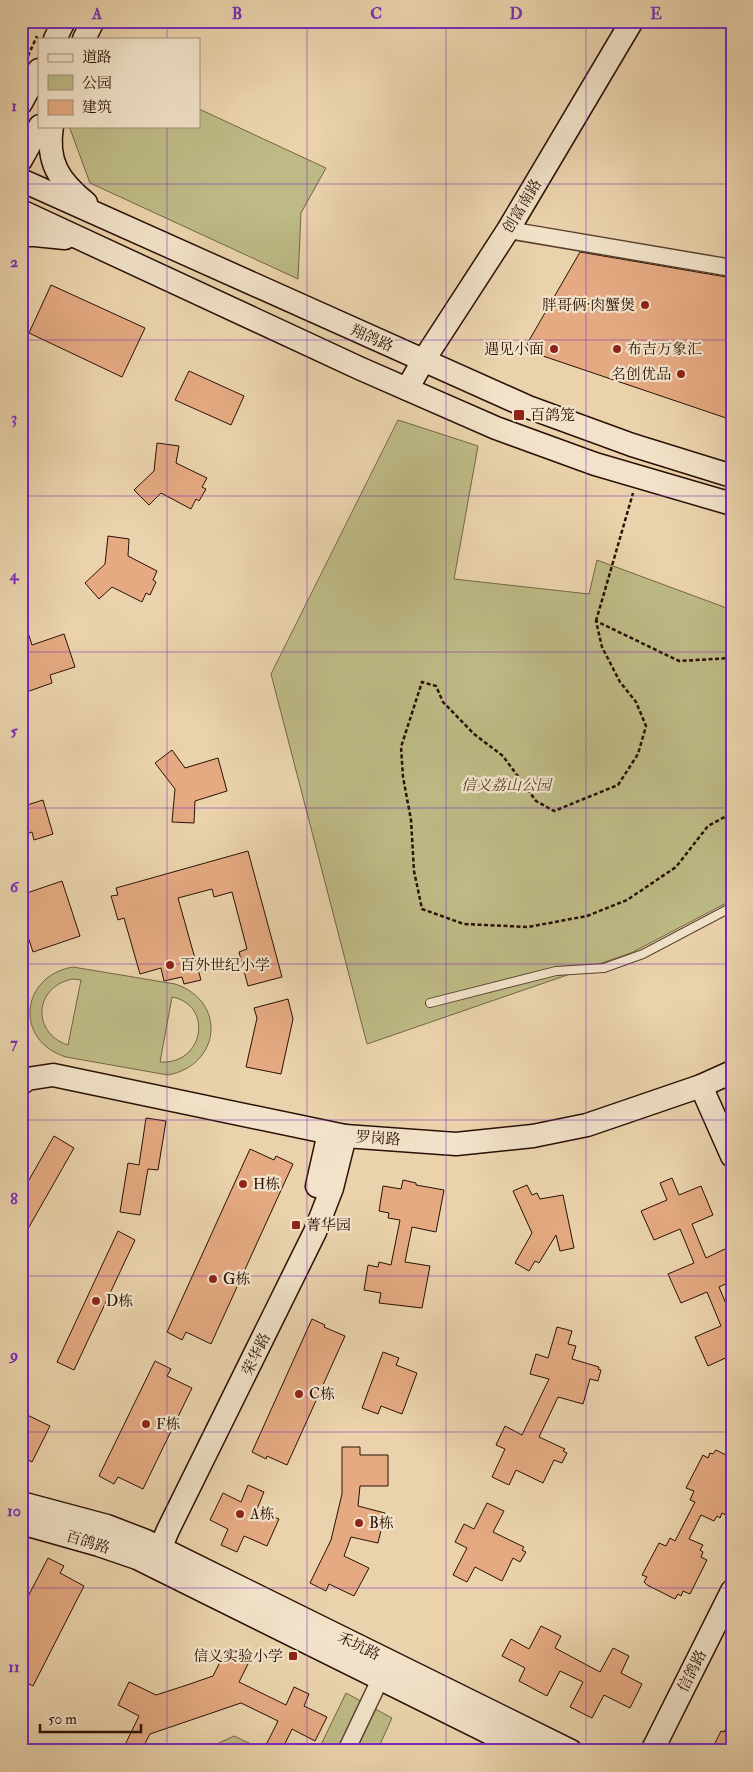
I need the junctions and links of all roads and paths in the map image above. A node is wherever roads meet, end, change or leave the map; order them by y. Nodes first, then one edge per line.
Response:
1 (64, 21) edge
2 (93, 21) edge
3 (632, 21) edge
4 (48, 34) edge
5 (84, 38) edge
6 (34, 66) edge
7 (21, 88) edge
8 (21, 103) edge
9 (39, 128) edge
10 (52, 128) edge
11 (21, 160) edge
12 (21, 180) edge
13 (21, 211) edge
14 (111, 221) junction
15 (508, 230) junction
16 (21, 236) edge
17 (90, 243) junction
18 (732, 268) edge
19 (423, 361) junction
20 (407, 389) junction
21 (732, 476) edge
22 (638, 478) junction
23 (732, 504) edge
24 (596, 621) junction
25 (732, 658) edge
26 (732, 813) edge
27 (732, 907) edge
28 (430, 1003) dead end
29 (732, 1072) edge
30 (23, 1075) edge
31 (701, 1086) junction
32 (337, 1134) junction
33 (732, 1156) edge
34 (21, 1503) edge
35 (21, 1523) edge
36 (149, 1554) junction
37 (732, 1591) edge
38 (385, 1670) junction
39 (346, 1751) edge
40 (526, 1751) edge
41 (571, 1751) edge
42 (652, 1751) edge

1 - 4 street
2 - 5 street
3 - 15 street, 创富南路
6 - 7 street
6 - 8 street
9 - 11 street
10 - 14 street
12 - 14 street, 翔鸽路
13 - 17 street
14 - 19 street, 翔鸽路
15 - 18 street
15 - 19 street, 创富南路
16 - 17 street
17 - 20 street
19 - 20 street, 创富南路
19 - 21 street, 翔鸽路
20 - 22 street
22 - 23 street
22 - 24 path
24 - 25 path
24 - 26 path
27 - 28 lane
29 - 31 street, 罗岗路
30 - 32 street, 罗岗路
31 - 32 street, 罗岗路
31 - 33 street
32 - 36 street, 荣华路
34 - 36 street, 百鸽路
35 - 36 street, 百鸽路
36 - 38 street, 禾坑路
37 - 42 street, 信鸽路
38 - 39 street
38 - 40 street, 禾坑路
38 - 41 street, 禾坑路

